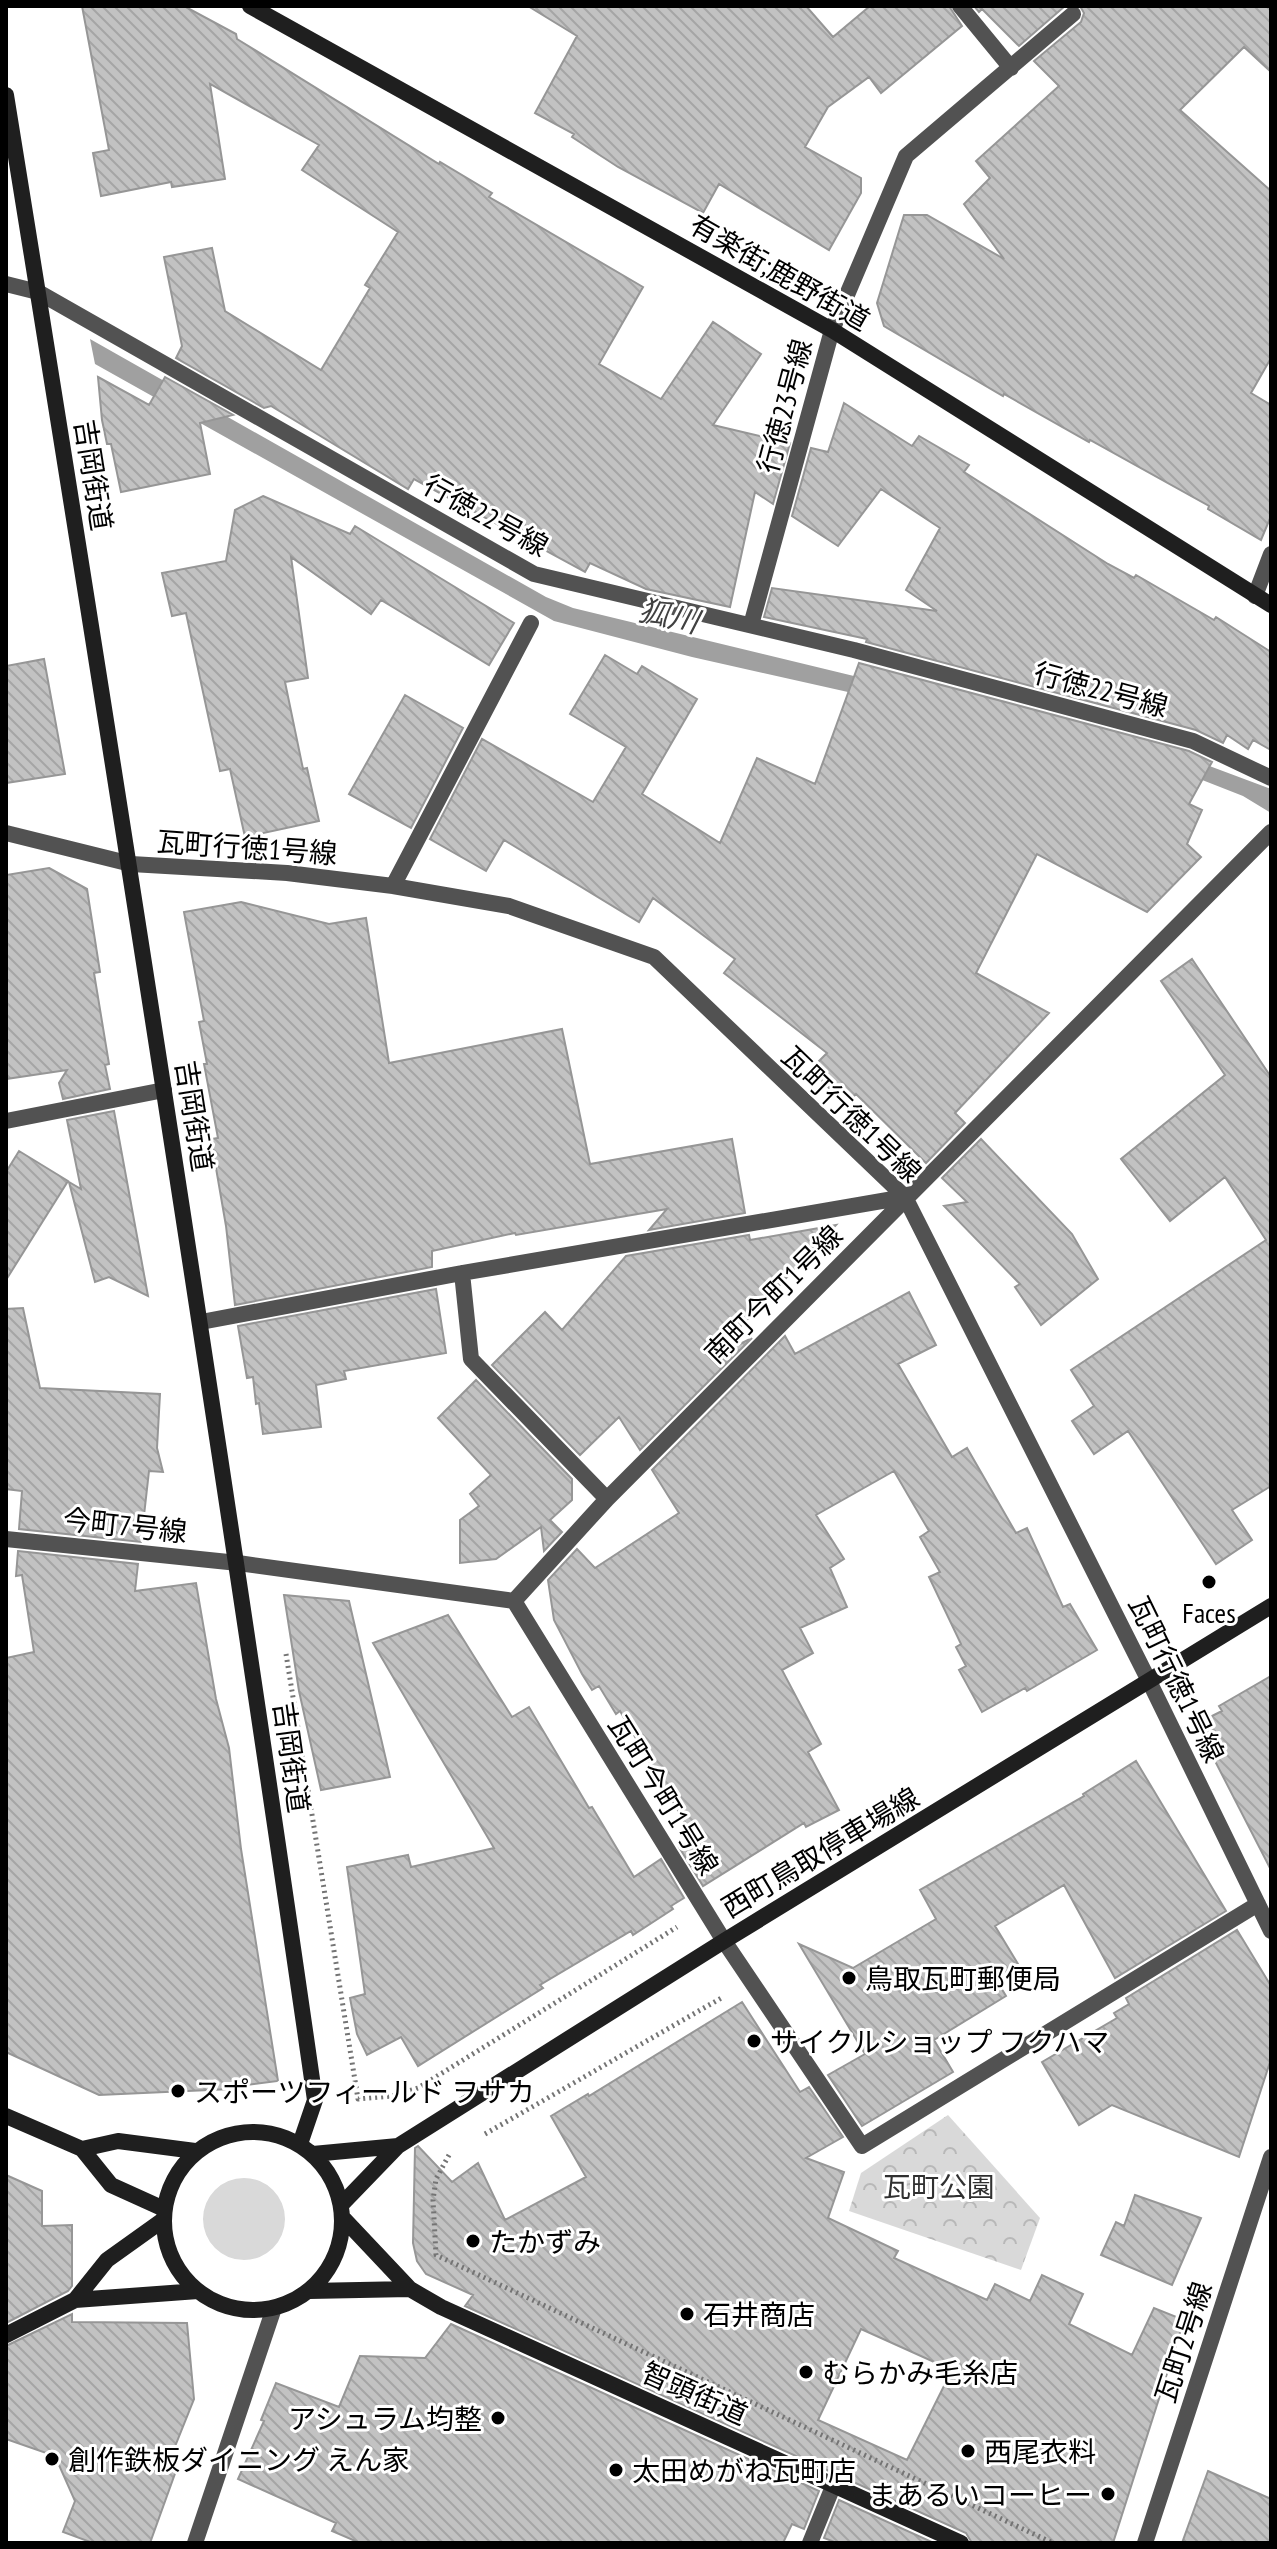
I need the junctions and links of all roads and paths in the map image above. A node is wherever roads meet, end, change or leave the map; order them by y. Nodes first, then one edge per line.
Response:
1 (250, 6) edge
2 (960, 6) edge
3 (1073, 14) dead end
4 (1011, 68) junction
5 (6, 95) edge
6 (6, 284) edge
7 (38, 292) junction
8 (832, 330) junction
9 (1271, 554) edge
10 (1255, 596) junction
11 (1271, 605) edge
12 (531, 623) dead end
13 (751, 625) junction
14 (1271, 778) edge
15 (1271, 832) edge
16 (6, 833) edge
17 (131, 864) junction
18 (393, 886) junction
19 (164, 1090) junction
20 (6, 1121) edge
21 (905, 1197) junction
22 (462, 1273) junction
23 (201, 1322) junction
24 (607, 1499) junction
25 (6, 1539) edge
26 (238, 1563) junction
27 (514, 1601) junction
28 (1271, 1606) edge
29 (284, 1644) dead end
30 (1149, 1681) junction
31 (1258, 1904) junction
32 (677, 1927) dead end
33 (1271, 1931) edge
34 (724, 1941) junction
35 (727, 1995) dead end
36 (6, 2116) edge
37 (475, 2139) dead end
38 (398, 2146) junction
39 (82, 2149) junction
40 (307, 2149) junction
41 (195, 2151) junction
42 (449, 2154) dead end
43 (1271, 2157) edge
44 (342, 2211) junction
45 (163, 2215) junction
46 (410, 2289) junction
47 (198, 2291) junction
48 (309, 2291) junction
49 (75, 2300) junction
50 (274, 2308) junction
51 (6, 2335) edge
52 (834, 2484) junction
53 (195, 2543) edge
54 (810, 2543) edge
55 (961, 2543) edge
56 (1053, 2543) edge
57 (1145, 2543) edge

1 - 8 street, 有楽街;鹿野街道
2 - 4 street
3 - 4 street, 行徳23号線
4 - 8 street, 行徳23号線
5 - 7 street, 吉岡街道
6 - 7 street, 行徳22号線
7 - 13 street, 行徳22号線
7 - 17 street, 吉岡街道
8 - 10 street, 有楽街;鹿野街道
8 - 13 street, 行徳23号線
9 - 10 street
10 - 11 street, 有楽街;鹿野街道
12 - 18 street
13 - 14 street, 行徳22号線
15 - 21 street, 南町今町1号線
16 - 17 street, 瓦町行徳1号線
17 - 18 street, 瓦町行徳1号線
17 - 19 street, 吉岡街道
18 - 21 street, 瓦町行徳1号線
19 - 20 street
19 - 23 street, 吉岡街道
21 - 22 street
21 - 24 street, 南町今町1号線
21 - 30 street, 瓦町行徳1号線
22 - 23 street
22 - 24 street
23 - 26 street, 吉岡街道
24 - 27 street, 南町今町1号線
25 - 26 street, 今町7号線
26 - 27 street
26 - 40 street, 吉岡街道
27 - 34 street, 瓦町今町1号線
28 - 30 street, 西町鳥取停車場線
29 - 32 path
30 - 31 street, 瓦町行徳1号線
30 - 34 street, 西町鳥取停車場線
31 - 33 street, 瓦町行徳1号線
31 - 34 street, 瓦町今町1号線
34 - 38 street, 西町鳥取停車場線
35 - 37 path
36 - 39 street
38 - 40 street, 西町鳥取停車場線
38 - 44 street, 西町鳥取停車場線
39 - 41 street
39 - 45 street
40 - 41 street, 西町鳥取停車場線
40 - 44 street
41 - 45 street, 西町鳥取停車場線
42 - 56 path
43 - 57 street, 瓦町2号線
44 - 46 street, 智頭街道
44 - 48 street
45 - 47 street
45 - 49 street
46 - 48 street
46 - 52 street, 智頭街道
47 - 49 street
47 - 50 street
48 - 50 street
49 - 51 street
50 - 53 street
52 - 54 street
52 - 55 street, 智頭街道

